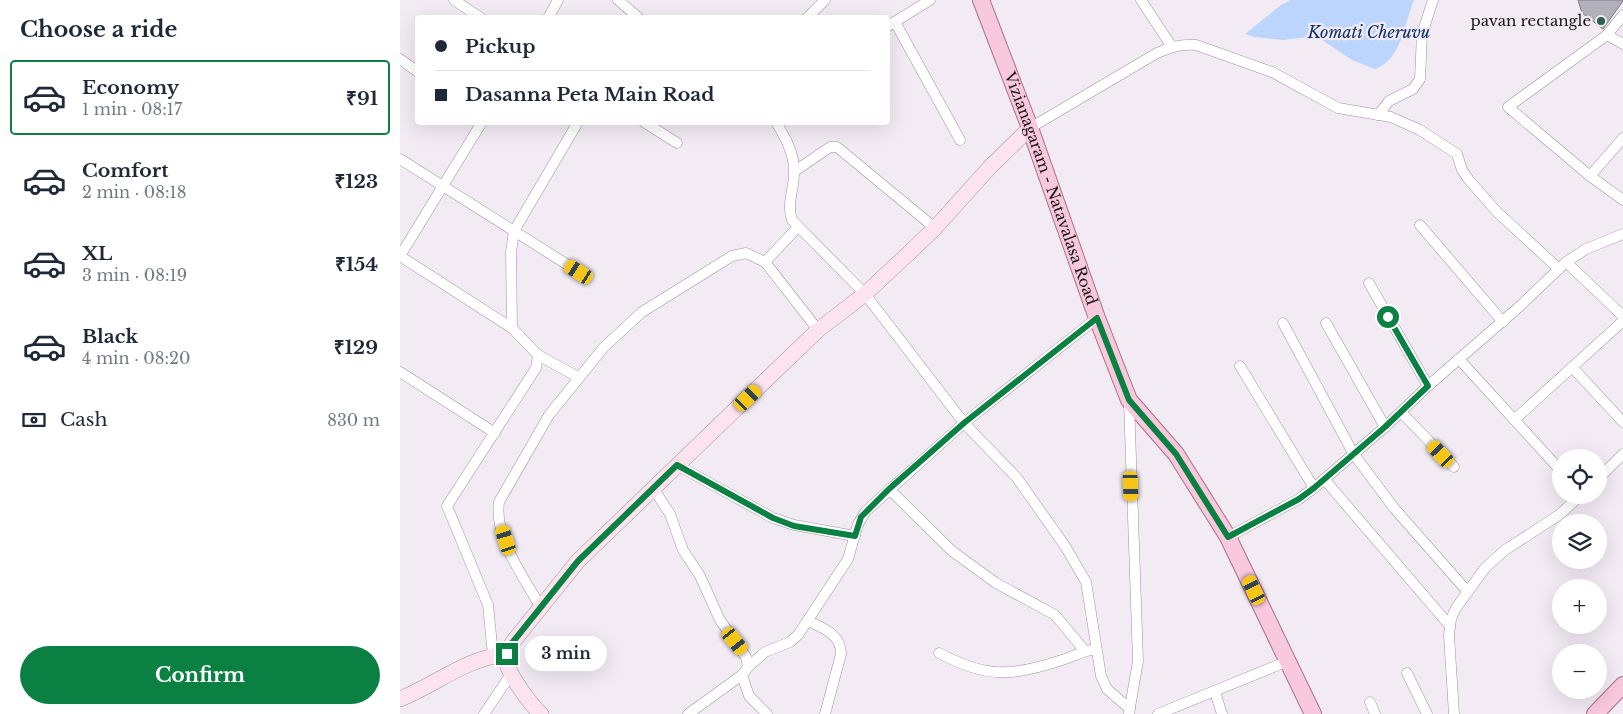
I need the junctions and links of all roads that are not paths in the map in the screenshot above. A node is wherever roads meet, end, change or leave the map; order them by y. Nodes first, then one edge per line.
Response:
1 (454, 0) edge
2 (558, 0) edge
3 (618, 0) edge
4 (825, 0) edge
5 (930, 0) edge
6 (980, 0) edge
7 (1142, 0) edge
8 (1433, 0) edge
9 (476, 15) edge
10 (550, 15) edge
11 (636, 15) edge
12 (810, 15) edge
13 (1623, 15) edge
14 (891, 24) edge
15 (1607, 35) junction
16 (1623, 44) edge
17 (1172, 47) junction
18 (400, 59) edge
19 (415, 70) edge
20 (1378, 115) junction
21 (480, 125) edge
22 (576, 125) edge
23 (649, 125) edge
24 (778, 125) edge
25 (1030, 128) junction
26 (1623, 138) edge
27 (960, 140) dead end
28 (677, 143) dead end
29 (400, 159) edge
30 (795, 171) junction
31 (1590, 176) junction
32 (444, 187) junction
33 (1623, 200) edge
34 (1420, 225) dead end
35 (798, 227) junction
36 (935, 228) junction
37 (514, 230) junction
38 (1623, 234) edge
39 (400, 256) edge
40 (765, 262) junction
41 (1562, 266) junction
42 (579, 272) dead end
43 (1369, 283) dead end
44 (865, 294) junction
45 (1623, 316) edge
46 (1097, 318) junction
47 (1623, 320) edge
48 (1503, 322) junction
49 (1283, 323) dead end
50 (1326, 324) dead end
51 (512, 328) junction
52 (818, 330) junction
53 (538, 355) junction
54 (1459, 359) junction
55 (1240, 366) dead end
56 (1572, 367) junction
57 (400, 372) edge
58 (578, 378) junction
59 (1428, 386) junction
60 (1129, 400) junction
61 (1401, 412) junction
62 (1514, 420) junction
63 (1623, 422) edge
64 (964, 423) junction
65 (1385, 427) junction
66 (495, 433) junction
67 (1353, 453) junction
68 (1623, 454) edge
69 (1552, 461) edge
70 (677, 465) junction
71 (1454, 468) dead end
72 (1607, 470) edge
73 (1324, 479) junction
74 (653, 488) junction
75 (1314, 488) junction
76 (889, 489) junction
77 (1571, 504) edge
78 (855, 536) junction
79 (1228, 537) junction
80 (1467, 591) junction
81 (541, 608) junction
82 (808, 621) junction
83 (1450, 626) junction
84 (1097, 649) junction
85 (1086, 651) junction
86 (940, 653) dead end
87 (500, 654) junction
88 (1288, 661) junction
89 (745, 671) junction
90 (1408, 673) dead end
91 (511, 674) junction
92 (1623, 685) edge
93 (1215, 692) junction
94 (401, 700) edge
95 (1370, 702) dead end
96 (1129, 711) edge
97 (484, 714) edge
98 (541, 714) edge
99 (688, 714) edge
100 (767, 714) edge
101 (825, 714) edge
102 (1158, 714) edge
103 (1222, 714) edge
104 (1313, 714) edge
105 (1375, 714) edge
106 (1427, 714) edge
107 (1454, 714) edge
108 (1595, 714) edge

1 - 9 street
2 - 10 street
3 - 11 street
4 - 12 street
5 - 14 street
6 - 25 main road, Vizianagaram - Natavalasa Road
7 - 17 street
8 - 20 street
13 - 15 street
14 - 27 street
15 - 16 street
15 - 31 street
17 - 20 street
17 - 25 street
18 - 19 street
20 - 41 street
21 - 32 street
22 - 37 street
23 - 28 street
24 - 30 street
25 - 36 street
25 - 46 main road, Vizianagaram - Natavalasa Road
26 - 31 street
29 - 32 street
30 - 35 street
30 - 36 street
31 - 33 street
32 - 37 street
32 - 39 street
34 - 48 street
35 - 40 street
35 - 44 street
36 - 44 street
37 - 42 street
37 - 51 street
38 - 41 street
39 - 51 street
40 - 52 street
40 - 58 street
41 - 45 street
41 - 48 street
43 - 59 street
44 - 52 street
44 - 64 street
46 - 60 main road, Vizianagaram - Natavalasa Road
46 - 64 street
47 - 56 street
48 - 54 street
49 - 67 street
50 - 65 street
51 - 53 street
52 - 70 street
53 - 58 street
53 - 66 street
54 - 59 street
54 - 62 street
55 - 75 street
56 - 62 street
56 - 63 street
57 - 66 street
58 - 81 street
59 - 61 street
60 - 79 main road, Vizianagaram - Natavalasa Road
60 - 96 street
61 - 65 street
61 - 71 street
62 - 69 street
64 - 76 street
64 - 84 street
65 - 67 street
66 - 87 street
67 - 73 street
67 - 80 street
68 - 72 street
70 - 74 street
70 - 78 street
73 - 75 street
73 - 83 street
74 - 81 street
74 - 89 street
75 - 79 street
76 - 78 street
76 - 85 street
77 - 80 street
78 - 82 street
79 - 88 main road, Vizianagaram - Natavalasa Road
80 - 83 street
81 - 87 street
82 - 89 street
82 - 101 street
83 - 107 street
84 - 85 street
84 - 96 street
85 - 86 street
87 - 91 street
87 - 94 street
88 - 93 street
88 - 104 main road, Vizianagaram - Natavalasa Road
89 - 99 street
89 - 100 street
90 - 106 street
91 - 97 street
91 - 98 street
92 - 108 main road
93 - 102 street
93 - 103 street
95 - 105 street

